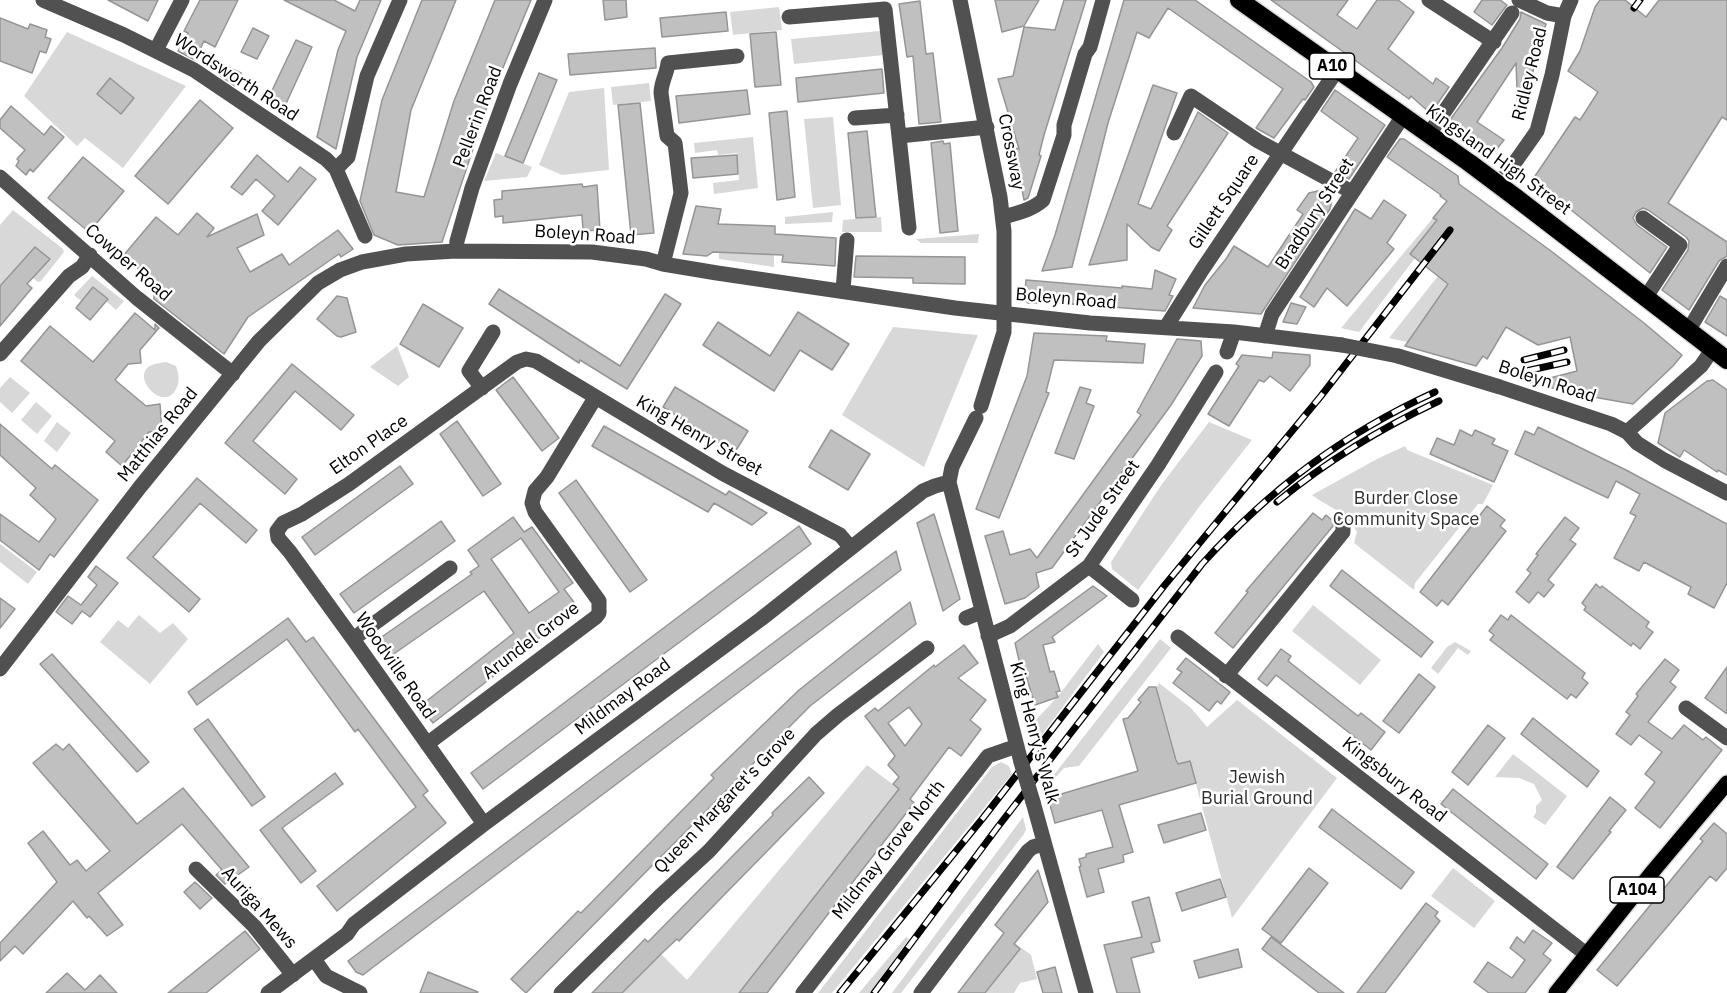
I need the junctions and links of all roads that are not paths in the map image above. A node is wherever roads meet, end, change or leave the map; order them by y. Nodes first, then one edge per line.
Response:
1 (182, 0) edge
2 (400, 0) edge
3 (545, 0) edge
4 (960, 0) edge
5 (1103, 0) edge
6 (1239, 0) edge
7 (1428, 0) edge
8 (1571, 0) edge
9 (51, 1) edge
10 (1515, 7) edge
11 (1564, 16) junction
12 (789, 17) dead end
13 (1494, 42) junction
14 (156, 50) junction
15 (737, 57) dead end
16 (1337, 70) junction
17 (897, 115) junction
18 (1404, 116) junction
19 (855, 118) dead end
20 (987, 127) junction
21 (1174, 133) dead end
22 (1429, 134) junction
23 (899, 136) junction
24 (1281, 154) junction
25 (336, 169) junction
26 (0, 177) edge
27 (1499, 185) junction
28 (1352, 192) junction
29 (1003, 217) junction
30 (1643, 218) dead end
31 (909, 228) dead end
32 (365, 236) dead end
33 (847, 240) dead end
34 (456, 251) junction
35 (90, 255) junction
36 (374, 259) joint
37 (663, 264) junction
38 (1725, 274) edge
39 (843, 290) junction
40 (1646, 297) junction
41 (1005, 313) junction
42 (1166, 327) junction
43 (1688, 331) junction
44 (493, 332) dead end
45 (1234, 332) junction
46 (1265, 336) junction
47 (1227, 352) dead end
48 (0, 354) edge
49 (1720, 355) edge
50 (526, 359) joint
51 (1216, 372) dead end
52 (233, 374) junction
53 (482, 388) junction
54 (595, 398) junction
55 (1628, 432) junction
56 (949, 482) junction
57 (1727, 493) edge
58 (1343, 520) dead end
59 (277, 531) joint
60 (851, 548) junction
61 (1089, 566) junction
62 (450, 568) dead end
63 (1132, 600) dead end
64 (981, 612) junction
65 (966, 618) dead end
66 (987, 636) junction
67 (1178, 637) dead end
68 (353, 639) junction
69 (927, 648) dead end
70 (0, 669) edge
71 (1226, 676) junction
72 (1686, 708) dead end
73 (1727, 738) edge
74 (427, 744) junction
75 (1017, 746) junction
76 (1727, 783) edge
77 (483, 824) junction
78 (1043, 844) junction
79 (196, 869) dead end
80 (1586, 954) junction
81 (314, 959) junction
82 (292, 975) junction
83 (268, 993) edge
84 (360, 993) edge
85 (561, 993) edge
86 (803, 993) edge
87 (921, 993) edge
88 (1086, 993) edge
89 (1556, 993) edge

1 - 14 street
2 - 25 street
3 - 34 street, Pellerin Road
4 - 20 street, Crossway
5 - 29 street
6 - 16 highway, Kingsland High Street / A10
7 - 13 street
8 - 11 street, Ridley Road
9 - 14 street, Wordsworth Road
10 - 11 street
10 - 13 street
11 - 27 street, Ridley Road
12 - 17 street
13 - 22 street
14 - 25 street, Wordsworth Road
15 - 37 street
16 - 18 highway, Kingsland High Street / A10
16 - 24 street
17 - 19 street
17 - 23 street
18 - 22 highway, Kingsland High Street / A10
18 - 28 street, Bradbury Street
20 - 23 street
20 - 29 street, Crossway
21 - 24 street
22 - 27 highway, Kingsland High Street / A10, bridge
23 - 31 street
24 - 28 street, Gillett Square
24 - 42 street, Gillett Square
25 - 32 street, Wordsworth Road
26 - 35 street, Cowper Road
27 - 40 highway, Kingsland High Street / A10, bridge
28 - 46 street, Bradbury Street
29 - 41 street, Crossway
30 - 40 street
33 - 39 street
34 - 36 street, Boleyn Road
34 - 37 street, Boleyn Road
35 - 48 street
35 - 52 street, Cowper Road
36 - 52 street, Matthias Road
37 - 39 street, Boleyn Road
38 - 43 street
39 - 41 street, Boleyn Road
40 - 43 highway, Kingsland High Street / A10
41 - 42 street, Boleyn Road
41 - 56 street
42 - 45 street, Boleyn Road
43 - 49 highway, Kingsland High Street / A10
44 - 53 street
45 - 46 street, Boleyn Road
45 - 47 street
46 - 55 street, Boleyn Road, bridge
49 - 55 street
50 - 53 street, Elton Place
50 - 54 street, King Henry Street
51 - 61 street, St Jude Street
52 - 70 street, Matthias Road
53 - 59 street, Elton Place
54 - 60 street, King Henry Street
54 - 74 street, Arundel Grove
55 - 57 street, Boleyn Road
56 - 60 street, Mildmay Road
56 - 64 street, King Henry's Walk
58 - 71 street
59 - 68 street, Woodville Road
60 - 77 street, Mildmay Road
61 - 63 street
61 - 66 street, St Jude Street
62 - 68 street
64 - 65 street
64 - 66 street, King Henry's Walk
66 - 75 street, King Henry's Walk
67 - 71 street, Kingsbury Road
68 - 74 street, Woodville Road
69 - 85 street, Queen Margaret's Grove
71 - 80 street, Kingsbury Road
72 - 73 street
74 - 77 street, Woodville Road
75 - 78 street, King Henry's Walk, bridge
75 - 86 street, Mildmay Grove North
76 - 80 main road, A104
77 - 81 street, Mildmay Road
78 - 87 street
78 - 88 street, King Henry's Walk
79 - 82 street, Auriga Mews
80 - 89 main road, A104
81 - 82 street, Mildmay Road
81 - 84 street
82 - 83 street, Mildmay Road

